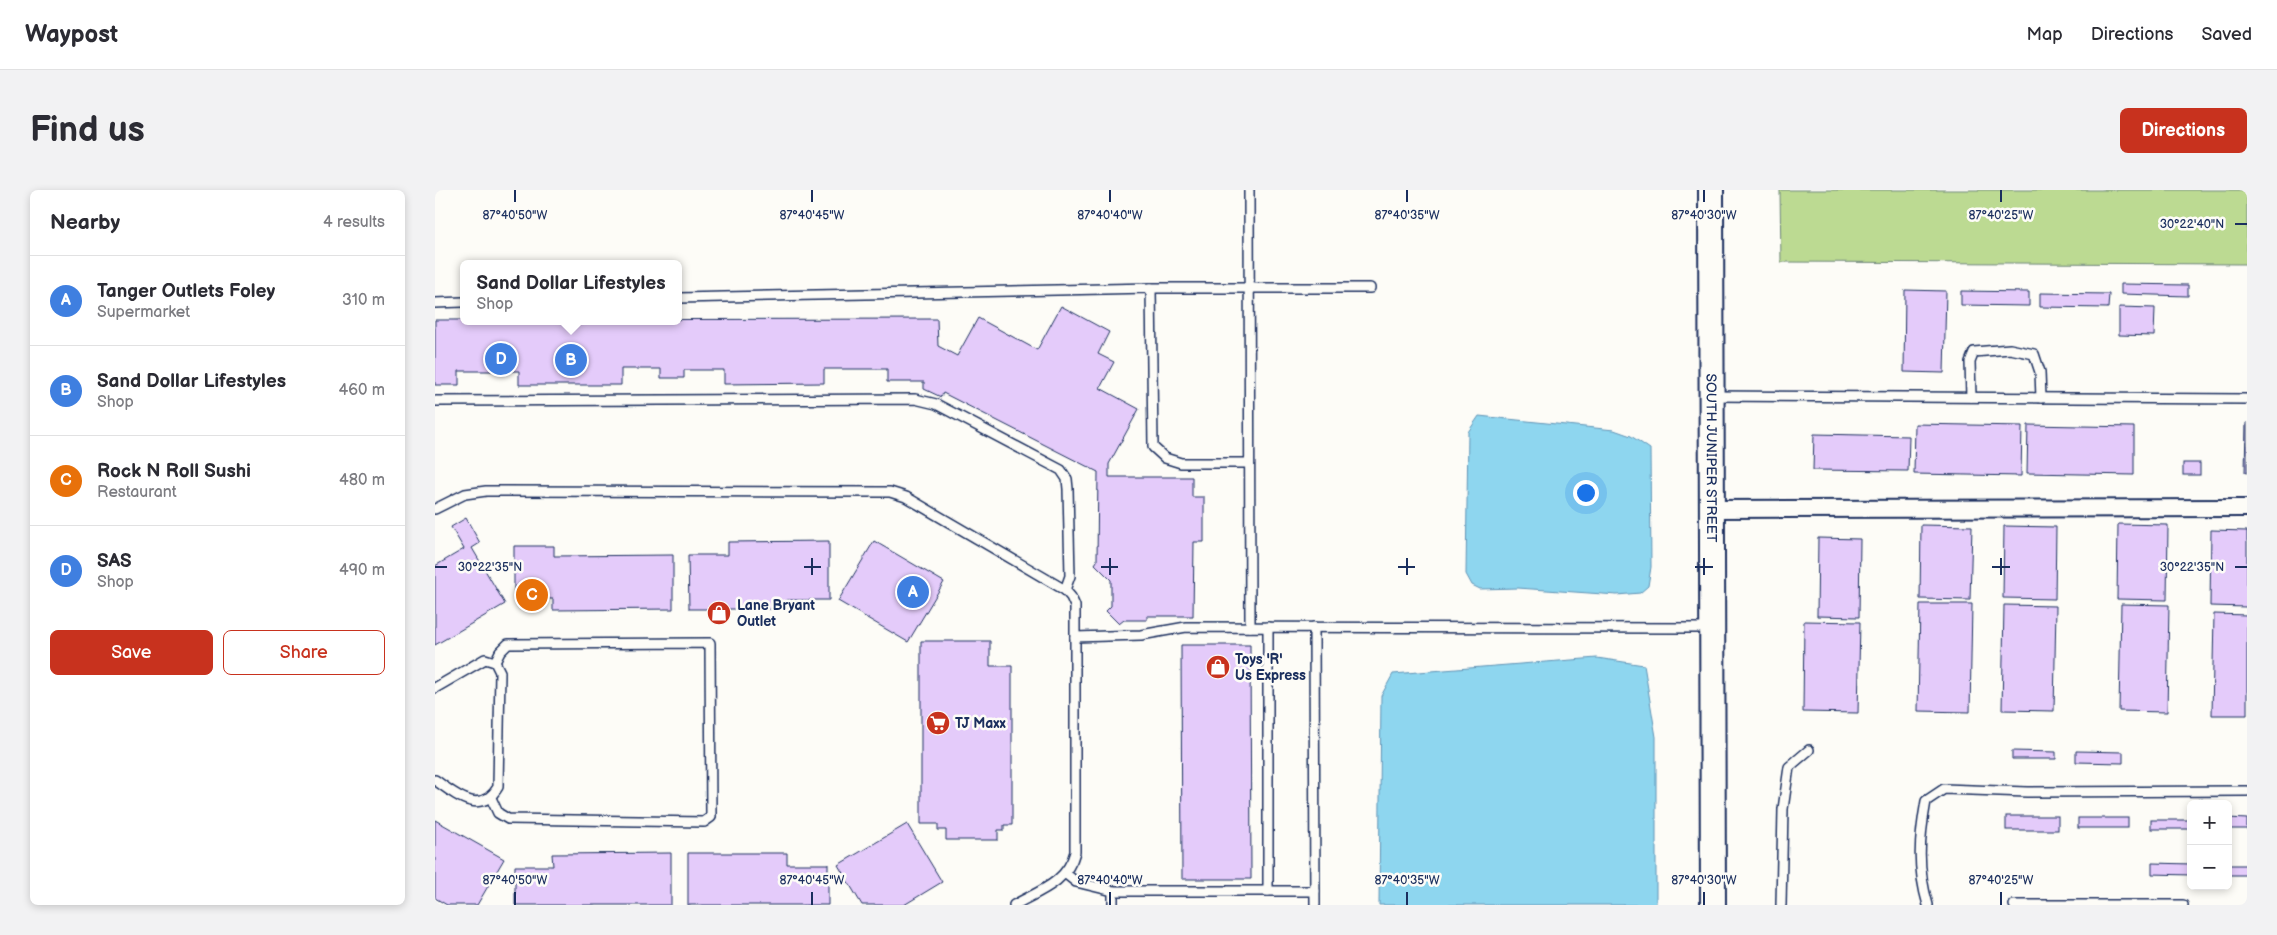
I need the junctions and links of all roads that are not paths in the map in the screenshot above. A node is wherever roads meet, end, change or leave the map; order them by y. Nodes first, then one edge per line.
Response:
1 (1249, 190) edge
2 (1711, 190) edge
3 (1249, 287) junction
4 (1151, 288) junction
5 (1370, 288) dead end
6 (682, 298) edge
7 (460, 302) edge
8 (435, 303) edge
9 (1712, 396) junction
10 (1971, 397) junction
11 (2041, 398) junction
12 (2247, 399) edge
13 (435, 402) edge
14 (1249, 463) junction
15 (2247, 508) edge
16 (435, 509) edge
17 (1712, 509) junction
18 (1065, 590) junction
19 (1250, 627) junction
20 (1269, 628) junction
21 (1314, 628) junction
22 (1712, 628) junction
23 (1075, 637) junction
24 (495, 662) junction
25 (435, 688) edge
26 (1809, 750) dead end
27 (435, 780) edge
28 (2247, 790) edge
29 (491, 798) junction
30 (1066, 874) junction
31 (1113, 891) junction
32 (1269, 891) junction
33 (1315, 891) junction
34 (1014, 905) edge
35 (1113, 905) edge
36 (1315, 905) edge
37 (1713, 905) edge
38 (1781, 905) edge
39 (1928, 905) edge
40 (2013, 905) edge
41 (2183, 905) edge

1 - 3 lane
2 - 9 street, SOUTH JUNIPER STREET
3 - 4 lane
3 - 5 lane
3 - 14 lane
4 - 6 lane
4 - 14 lane
7 - 8 lane
9 - 10 lane
9 - 17 street, SOUTH JUNIPER STREET
10 - 11 lane
10 - 11 lane
11 - 12 lane
13 - 18 lane
14 - 19 lane
15 - 17 street
16 - 18 lane
17 - 22 street, SOUTH JUNIPER STREET
18 - 23 lane
19 - 20 lane
19 - 23 lane
20 - 21 lane
20 - 32 lane
21 - 22 lane
21 - 33 lane
22 - 37 street, SOUTH JUNIPER STREET
23 - 30 lane
24 - 25 lane
24 - 29 lane
24 - 29 lane
26 - 38 lane
27 - 29 lane
28 - 39 lane
30 - 31 lane
30 - 34 lane
31 - 32 lane
31 - 35 lane
32 - 33 lane
33 - 36 lane
40 - 41 lane

